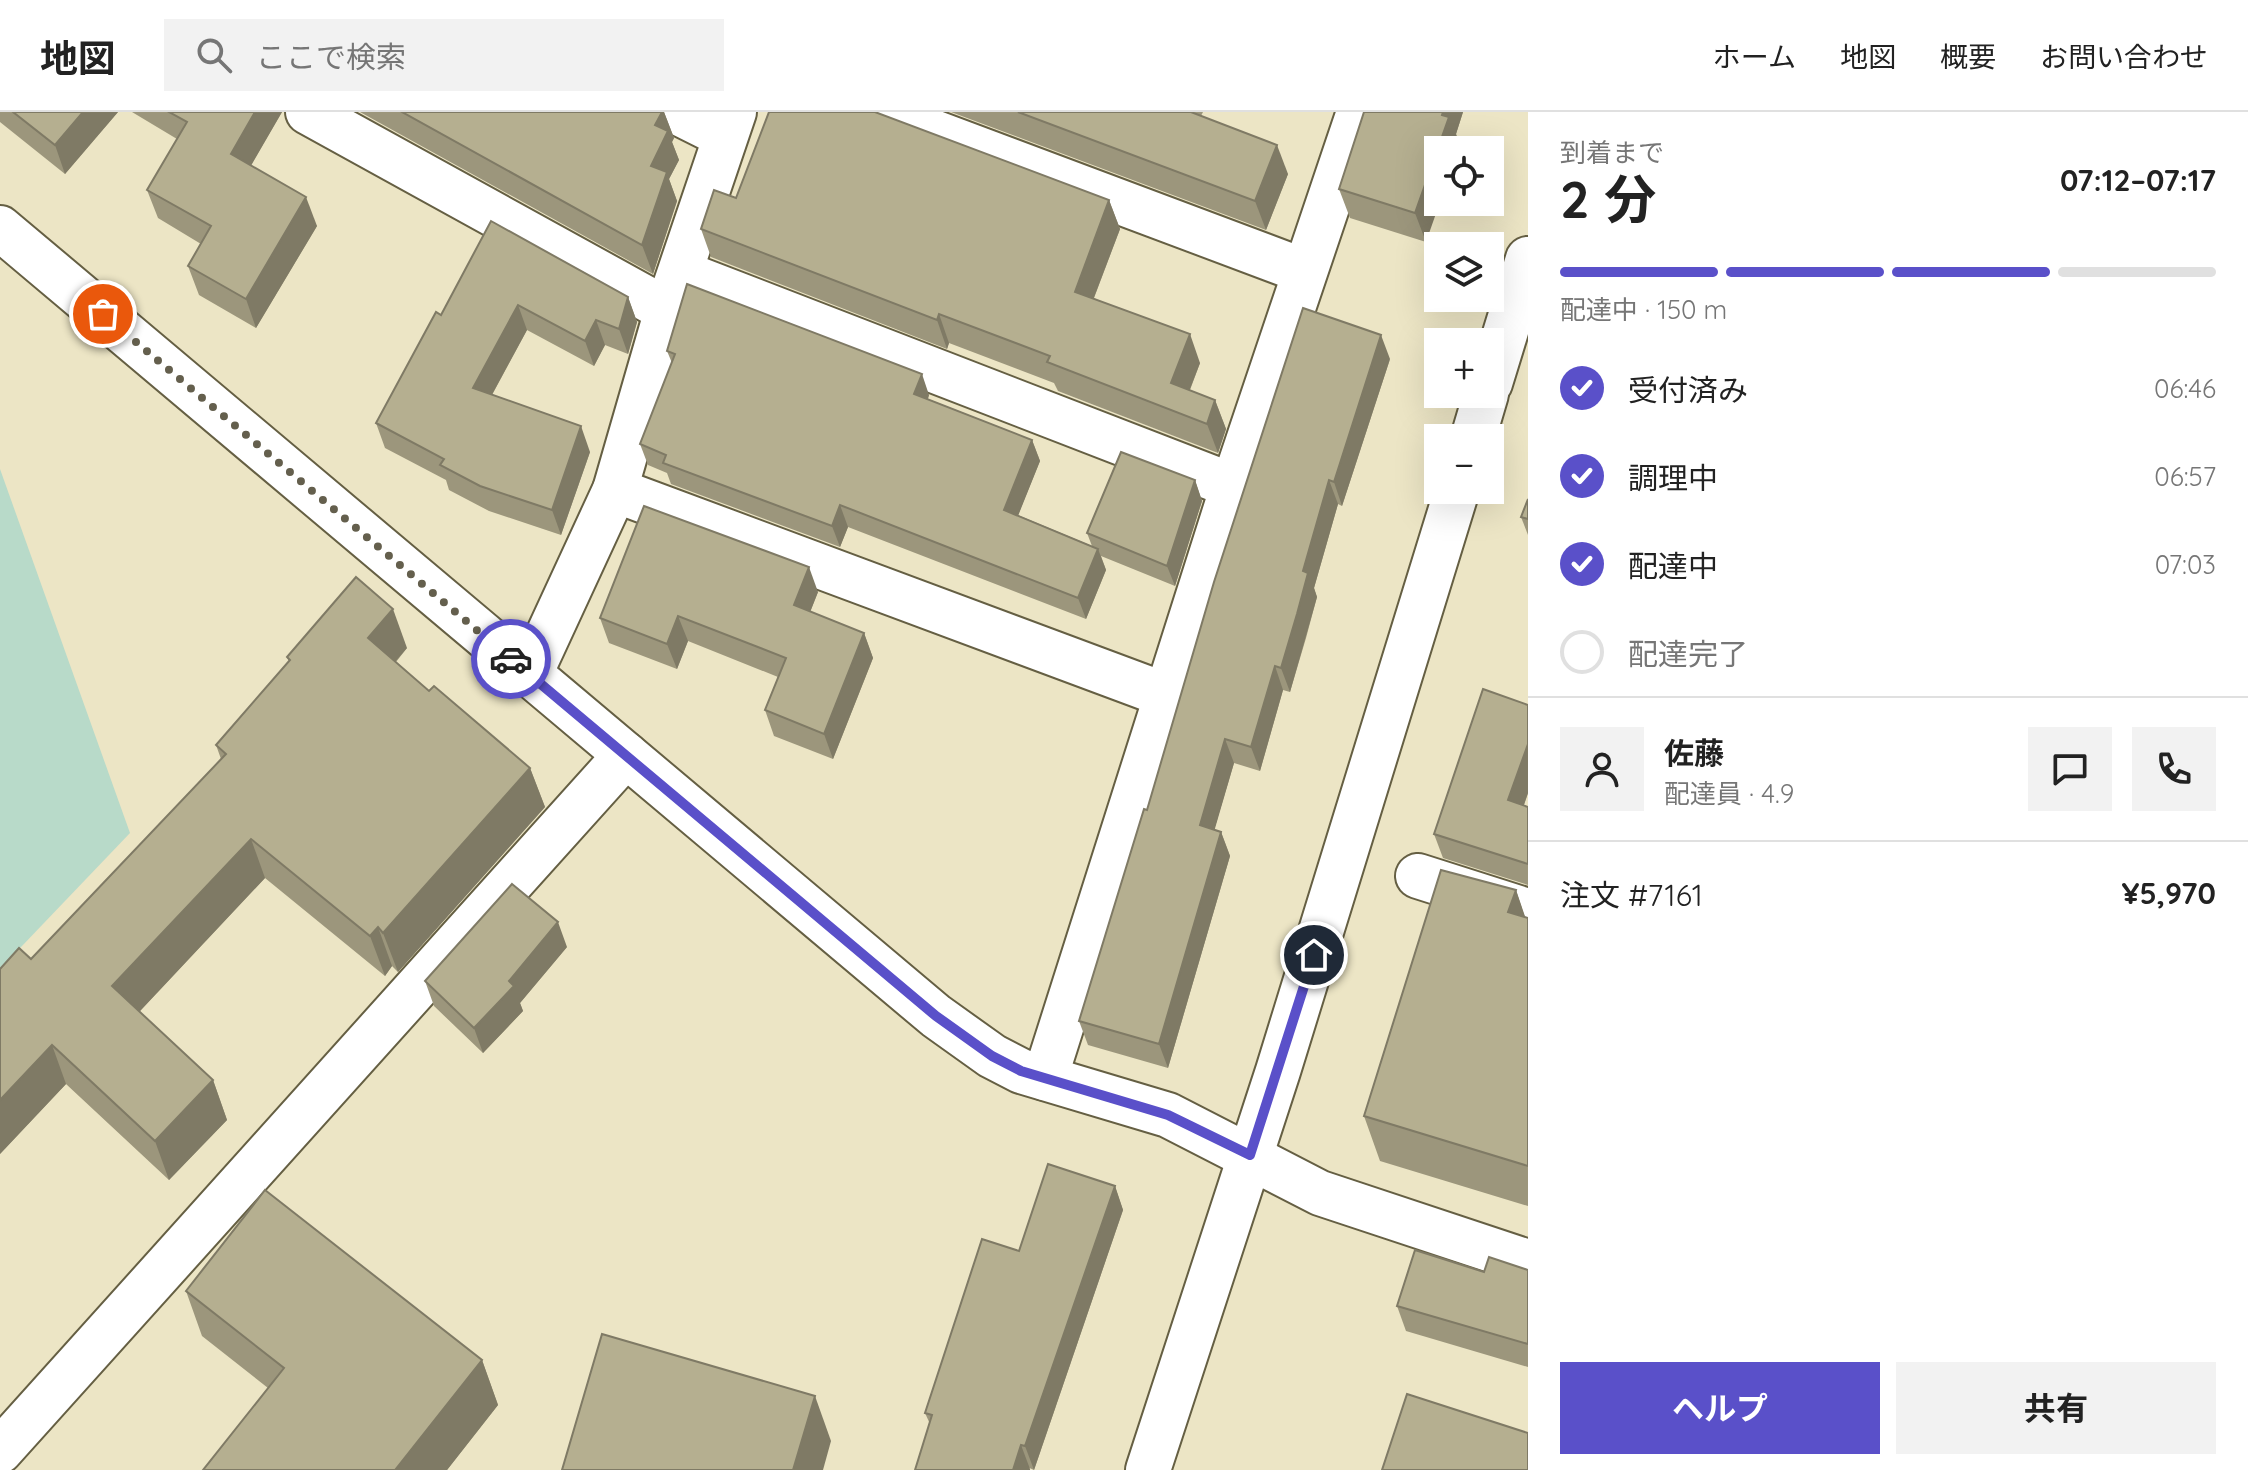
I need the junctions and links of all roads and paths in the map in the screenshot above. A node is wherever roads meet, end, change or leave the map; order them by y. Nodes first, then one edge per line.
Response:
1 (308, 112) edge
2 (677, 112) edge
3 (880, 112) edge
4 (1359, 112) edge
5 (730, 124) edge
6 (0, 228) edge
7 (1528, 259) edge
8 (1304, 271) junction
9 (675, 291) junction
10 (1504, 337) edge
11 (1233, 486) junction
12 (615, 490) junction
13 (1453, 504) edge
14 (530, 674) junction
15 (1168, 696) junction
16 (626, 755) junction
17 (1418, 876) dead end
18 (1528, 911) edge
19 (1045, 1078) junction
20 (1250, 1155) junction
21 (1528, 1262) edge
22 (0, 1451) edge
23 (1148, 1470) edge

1 - 9 street
2 - 5 street
3 - 8 street
4 - 8 street
5 - 9 street
6 - 14 street
7 - 10 street
8 - 11 street
9 - 11 street
9 - 12 street
11 - 15 street
12 - 14 street
12 - 15 street
13 - 20 street
14 - 16 street
15 - 19 street
16 - 19 street
16 - 22 street
17 - 18 street
19 - 20 street
20 - 21 street
20 - 23 street

